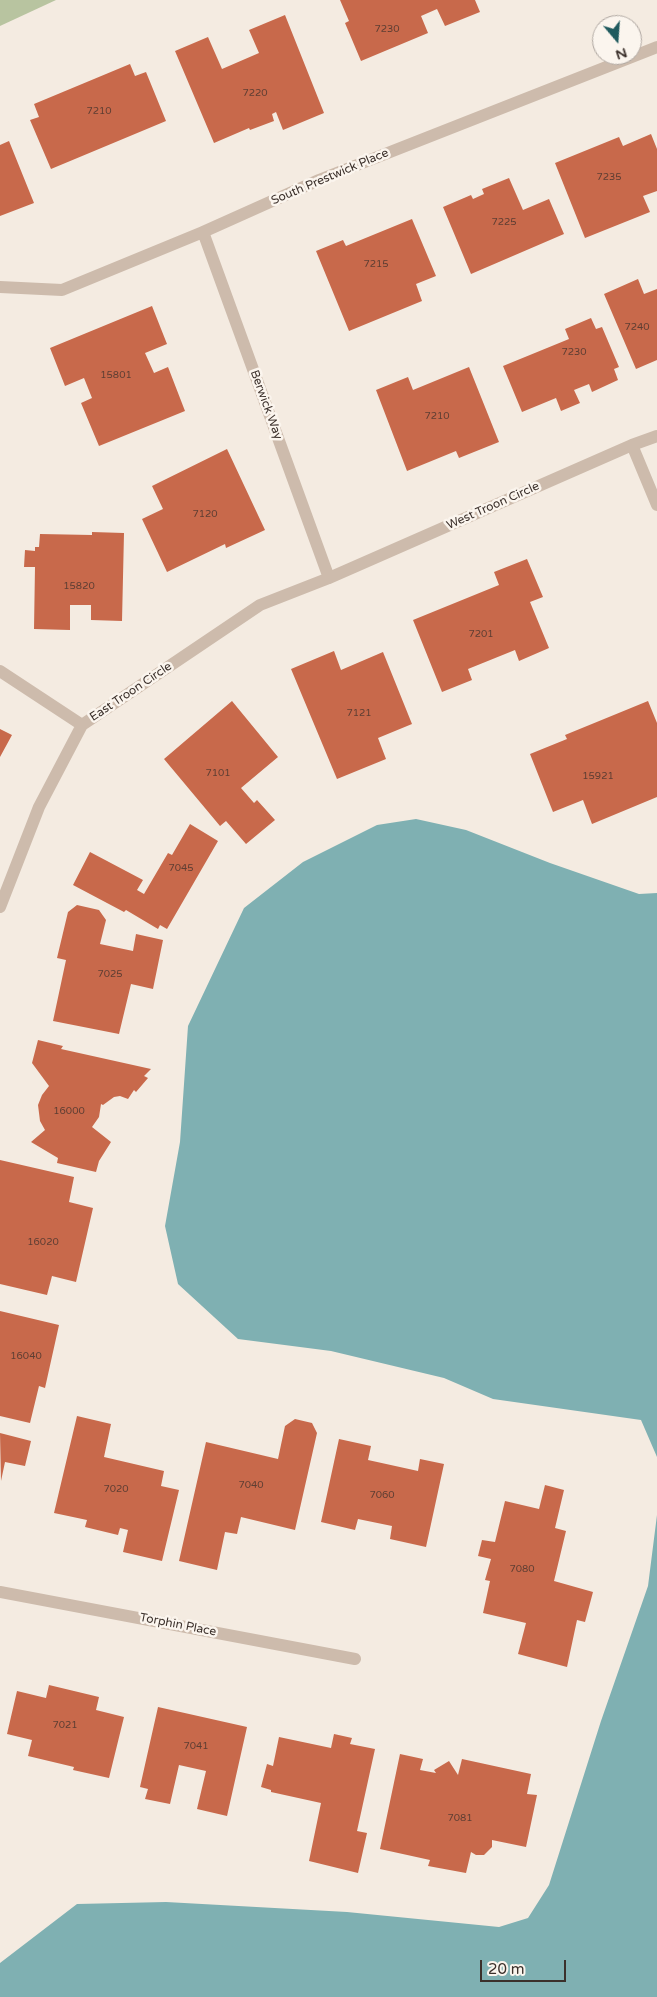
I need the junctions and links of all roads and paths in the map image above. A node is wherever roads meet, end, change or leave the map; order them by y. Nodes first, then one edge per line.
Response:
1 (657, 46) edge
2 (203, 232) junction
3 (0, 287) edge
4 (657, 436) edge
5 (632, 445) junction
6 (657, 505) edge
7 (329, 578) junction
8 (0, 671) edge
9 (82, 725) junction
10 (0, 907) edge
11 (0, 1592) edge
12 (355, 1659) dead end

1 - 2 street, South Prestwick Place
2 - 3 street, South Prestwick Place
2 - 7 street, Berwick Way
4 - 5 street, West Troon Circle
5 - 6 street
5 - 7 street, West Troon Circle
7 - 9 street, East Troon Circle
8 - 9 street
9 - 10 street, East Troon Circle
11 - 12 street, Torphin Place

